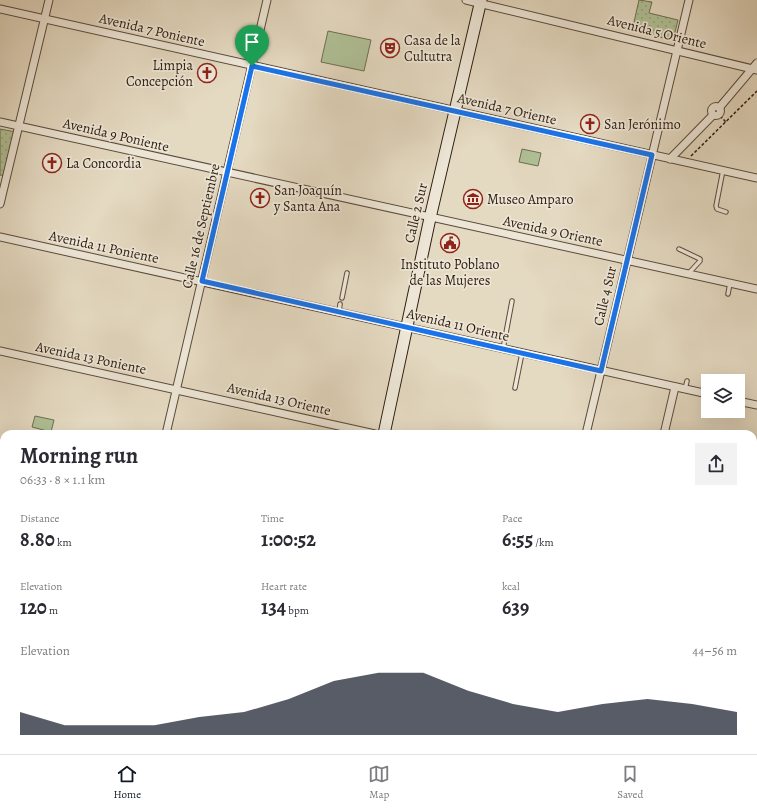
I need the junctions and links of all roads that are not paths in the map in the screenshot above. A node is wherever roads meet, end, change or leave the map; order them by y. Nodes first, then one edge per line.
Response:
1 (49, 0) edge
2 (267, 0) edge
3 (466, 0) edge
4 (689, 0) edge
5 (481, 2) edge
6 (0, 9) edge
7 (44, 19) junction
8 (678, 50) junction
9 (253, 63) junction
10 (755, 67) edge
11 (456, 111) junction
12 (0, 122) edge
13 (19, 126) junction
14 (652, 155) junction
15 (670, 159) junction
16 (723, 170) junction
17 (226, 173) junction
18 (757, 178) edge
19 (0, 204) edge
20 (726, 212) dead end
21 (430, 218) junction
22 (0, 237) edge
23 (679, 249) dead end
24 (627, 260) junction
25 (347, 273) dead end
26 (688, 274) junction
27 (202, 281) junction
28 (730, 283) junction
29 (757, 289) edge
30 (728, 294) dead end
31 (342, 298) dead end
32 (512, 301) dead end
33 (340, 304) dead end
34 (339, 312) junction
35 (407, 328) junction
36 (503, 349) junction
37 (0, 351) edge
38 (522, 353) junction
39 (601, 371) junction
40 (687, 381) dead end
41 (675, 387) junction
42 (515, 388) dead end
43 (685, 389) junction
44 (176, 390) junction
45 (701, 392) edge
46 (745, 402) edge
47 (757, 405) edge
48 (167, 430) edge
49 (357, 430) edge
50 (385, 430) edge
51 (587, 430) edge
52 (665, 430) edge

1 - 7 street
2 - 9 street, Calle 16 de Septiembre
3 - 5 street, Avenida 5 Oriente
4 - 8 street, Calle 4 Sur
5 - 8 street, Avenida 5 Oriente
5 - 11 street, Calle 2 Sur
6 - 7 street, Avenida 7 Poniente
7 - 9 street, Avenida 7 Poniente
7 - 13 street
8 - 10 street, Avenida 5 Oriente
8 - 14 street, Calle 4 Sur
9 - 11 street, Avenida 7 Oriente
9 - 17 street, Calle 16 de Septiembre
10 - 15 street
11 - 14 street, Avenida 7 Oriente
11 - 21 street, Calle 2 Sur
12 - 13 street, Avenida 9 Poniente
13 - 17 street, Avenida 9 Poniente
13 - 19 street
14 - 15 street, Avenida 7 Oriente
14 - 24 street, Calle 4 Sur
15 - 16 street, Avenida 7 Oriente
16 - 18 street, Avenida 7 Oriente
16 - 20 lane
17 - 21 street, Avenida 9 Oriente
17 - 27 street, Calle 16 de Septiembre
21 - 24 street, Avenida 9 Oriente
21 - 35 street, Calle 2 Sur
22 - 27 street, Avenida 11 Poniente
23 - 26 lane
24 - 26 street, Avenida 9 Oriente
24 - 39 street, Calle 4 Sur
25 - 31 lane
26 - 28 street, Avenida 9 Oriente
27 - 34 street, Avenida 11 Oriente
27 - 44 street, Calle 16 de Septiembre
28 - 29 street, Avenida 9 Oriente
28 - 30 lane
32 - 36 lane
33 - 34 lane
34 - 35 street, Avenida 11 Oriente
35 - 36 street, Avenida 11 Oriente
35 - 50 street, Calle 2 Sur
36 - 38 street, Avenida 11 Oriente
37 - 44 street, Avenida 13 Poniente
38 - 39 street, Avenida 11 Oriente
38 - 42 lane
39 - 41 street, Avenida 11 Oriente
39 - 51 street, Calle 4 Sur
40 - 43 lane
41 - 43 street, Avenida 11 Oriente
41 - 52 street
43 - 45 street, Avenida 11 Oriente
44 - 48 street, Calle 16 de Septiembre
44 - 49 street, Avenida 13 Oriente
46 - 47 street

